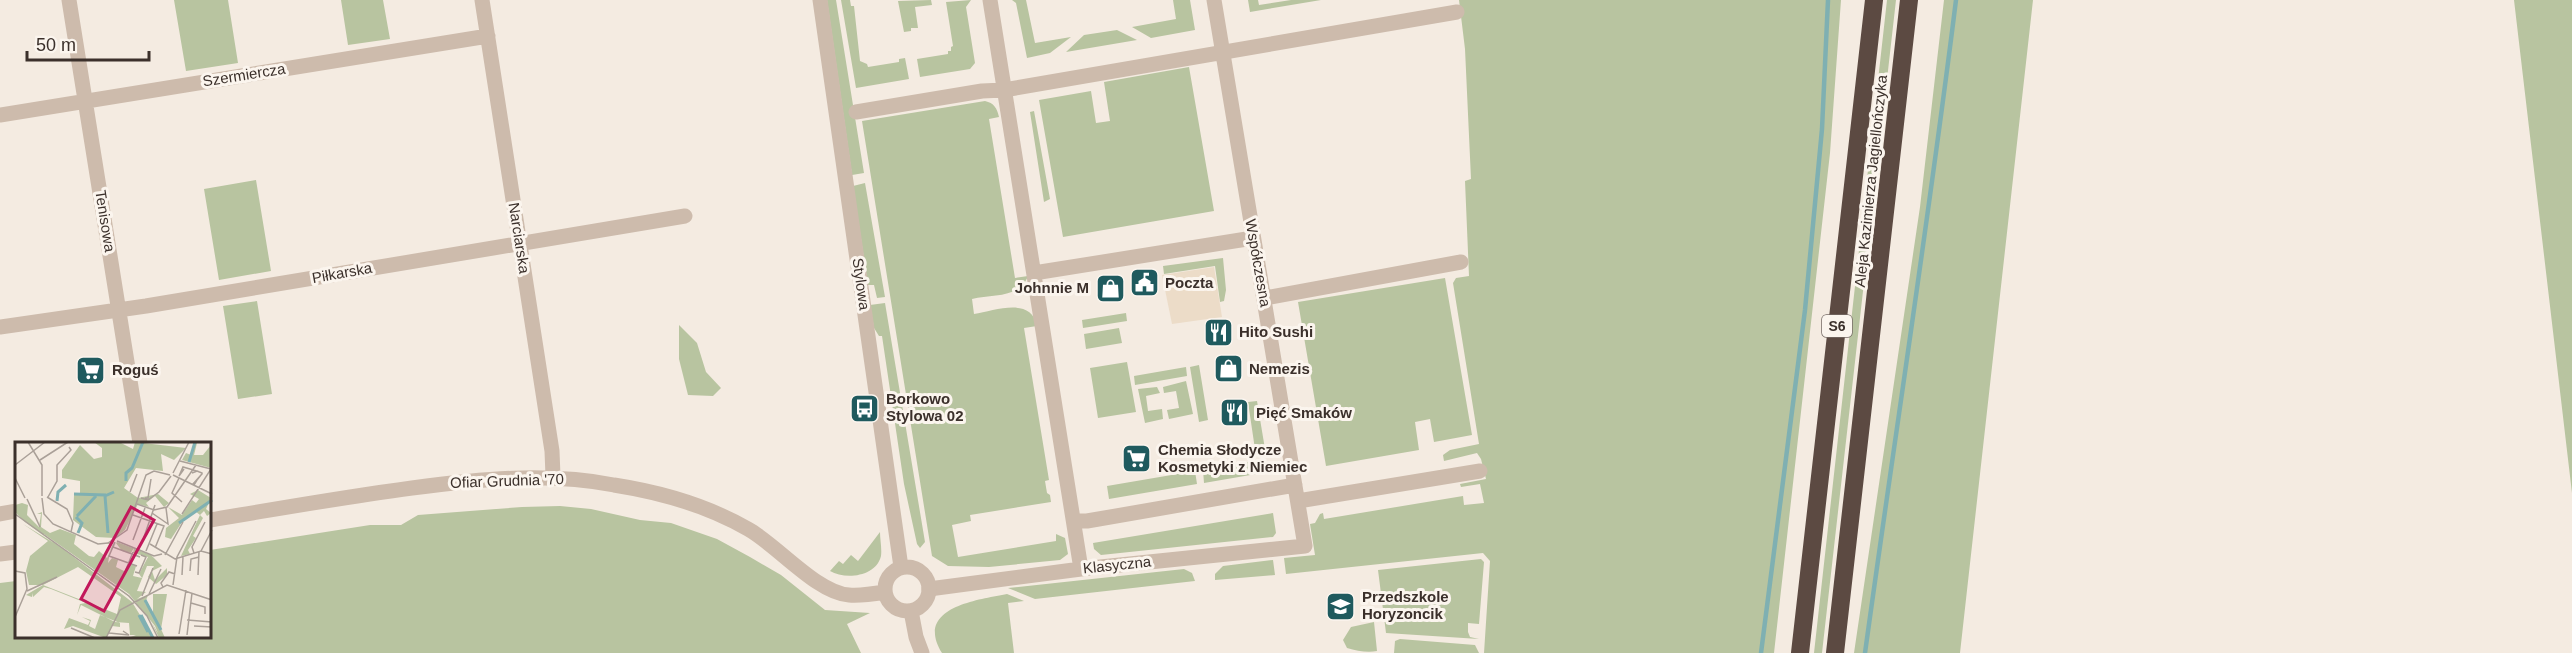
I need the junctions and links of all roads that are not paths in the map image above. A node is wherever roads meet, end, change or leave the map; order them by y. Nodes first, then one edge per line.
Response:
1 (69, 0) edge
2 (482, 0) edge
3 (820, 0) edge
4 (990, 0) edge
5 (1214, 0) edge
6 (1874, 0) edge
7 (1909, 0) edge
8 (1457, 12) dead end
9 (488, 36) junction
10 (1223, 52) junction
11 (1004, 90) junction
12 (86, 101) junction
13 (856, 112) dead end
14 (0, 115) edge
15 (685, 216) dead end
16 (1253, 238) junction
17 (519, 242) junction
18 (1461, 262) dead end
19 (1034, 273) junction
20 (1265, 298) junction
21 (119, 309) junction
22 (0, 327) edge
23 (140, 442) edge
24 (1480, 471) dead end
25 (553, 476) junction
26 (1295, 485) junction
27 (1298, 501) junction
28 (15, 511) edge
29 (0, 514) edge
30 (212, 520) edge
31 (1074, 521) junction
32 (1305, 546) joint
33 (15, 552) edge
34 (0, 554) edge
35 (901, 567) junction
36 (1081, 569) junction
37 (929, 589) junction
38 (885, 592) junction
39 (911, 611) junction
40 (922, 653) edge
41 (1800, 653) edge
42 (1835, 653) edge

1 - 12 street, Tenisowa
2 - 9 street, Narciarska
3 - 35 street, Stylowa
4 - 11 street
5 - 10 street, Współczesna
6 - 41 highway, Aleja Kazimierza Jagiellończyka / S6
7 - 42 highway, Aleja Kazimierza Jagiellończyka / S6
8 - 10 street
9 - 12 street, Szermiercza
9 - 17 street, Narciarska
10 - 11 street
10 - 16 street, Współczesna
11 - 13 street
11 - 19 street
12 - 14 street, Szermiercza
12 - 21 street, Tenisowa
15 - 17 street, Piłkarska
16 - 19 street
16 - 20 street, Współczesna
17 - 21 street, Piłkarska
17 - 25 street, Narciarska
18 - 20 street
19 - 31 street
20 - 26 street, Współczesna
21 - 22 street, Piłkarska
21 - 23 street, Tenisowa
24 - 27 street
25 - 30 street, Ofiar Grudnia '70
25 - 38 street, Ofiar Grudnia '70
26 - 27 street, Współczesna
26 - 31 street
27 - 32 street, Współczesna
28 - 29 street
31 - 36 street
32 - 36 street, Klasyczna
33 - 34 street
35 - 37 street
35 - 38 street
36 - 37 street, Klasyczna
37 - 39 street
38 - 39 street
39 - 40 street

